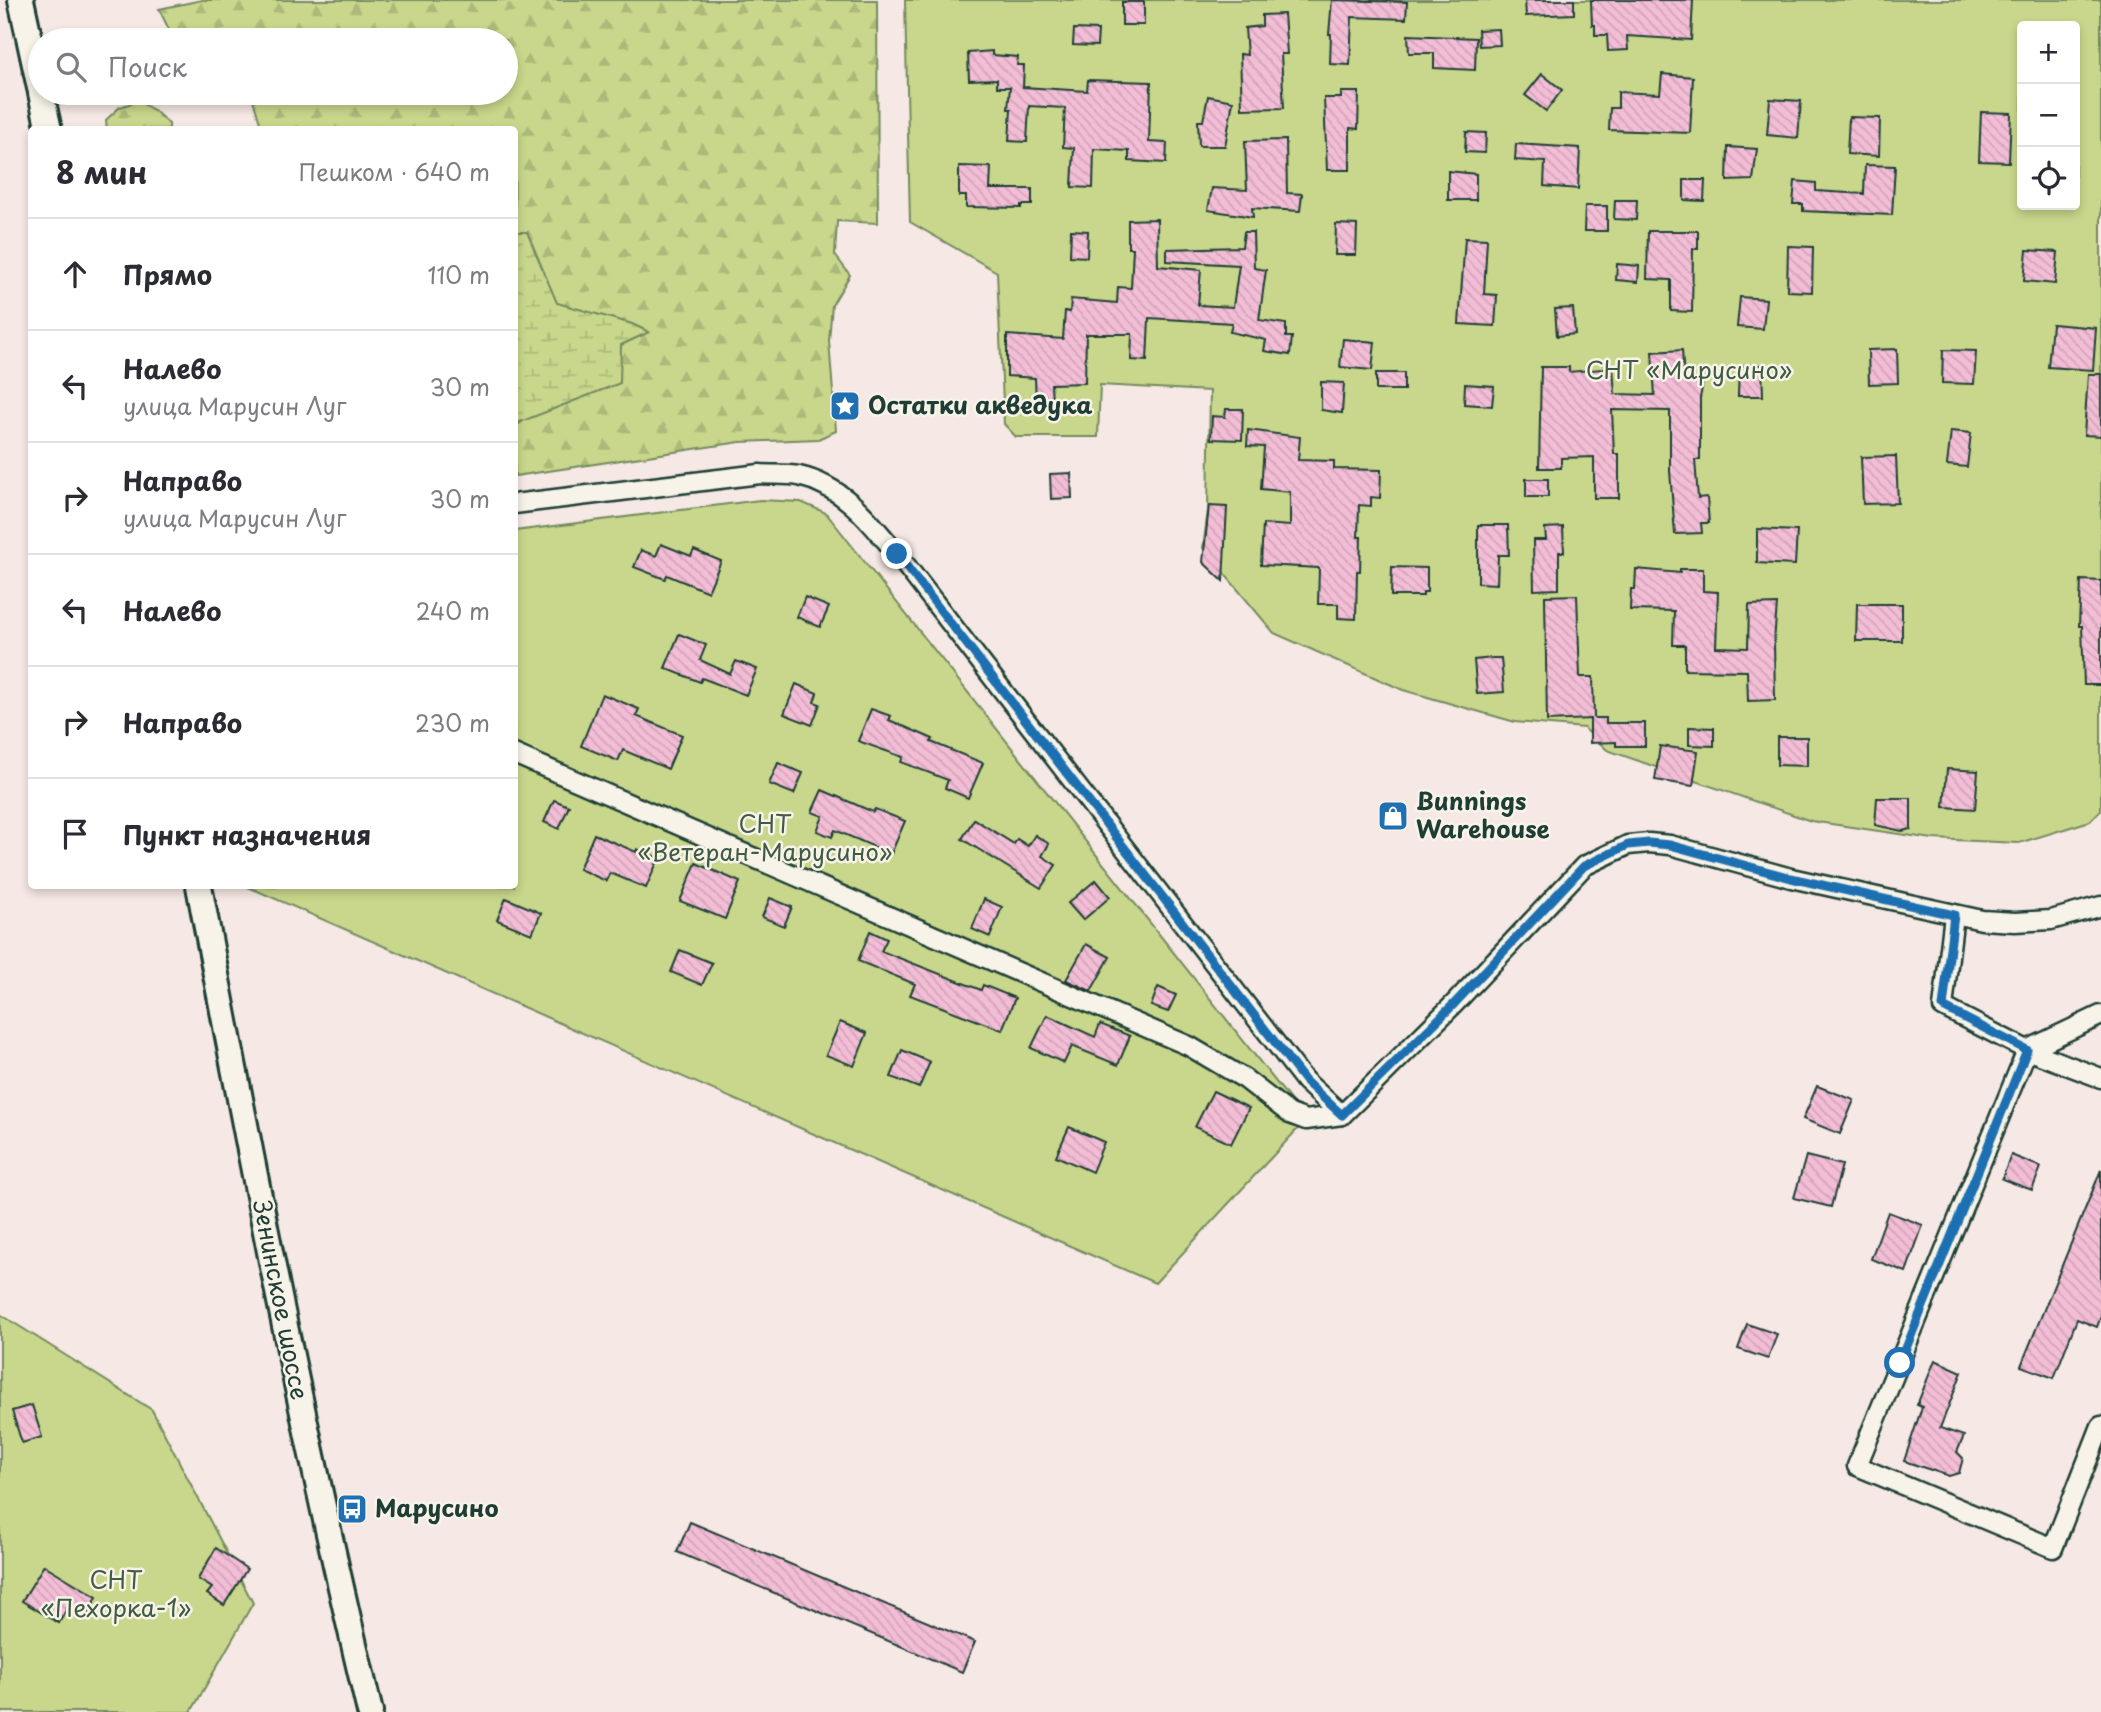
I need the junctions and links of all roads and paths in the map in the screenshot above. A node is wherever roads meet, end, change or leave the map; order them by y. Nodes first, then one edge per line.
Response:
1 (22, 0) edge
2 (28, 28) edge
3 (44, 105) edge
4 (48, 126) edge
5 (518, 504) edge
6 (518, 756) edge
7 (200, 889) edge
8 (2101, 906) edge
9 (1954, 915) junction
10 (2101, 1015) edge
11 (2027, 1050) junction
12 (2101, 1078) edge
13 (1342, 1115) junction
14 (2101, 1426) edge
15 (369, 1711) edge

1 - 2 main road
3 - 4 main road
5 - 13 street
6 - 13 street
7 - 15 main road, Зенинское шоссе
8 - 9 street
9 - 11 street
9 - 13 street
10 - 11 street
11 - 12 street
11 - 14 street

